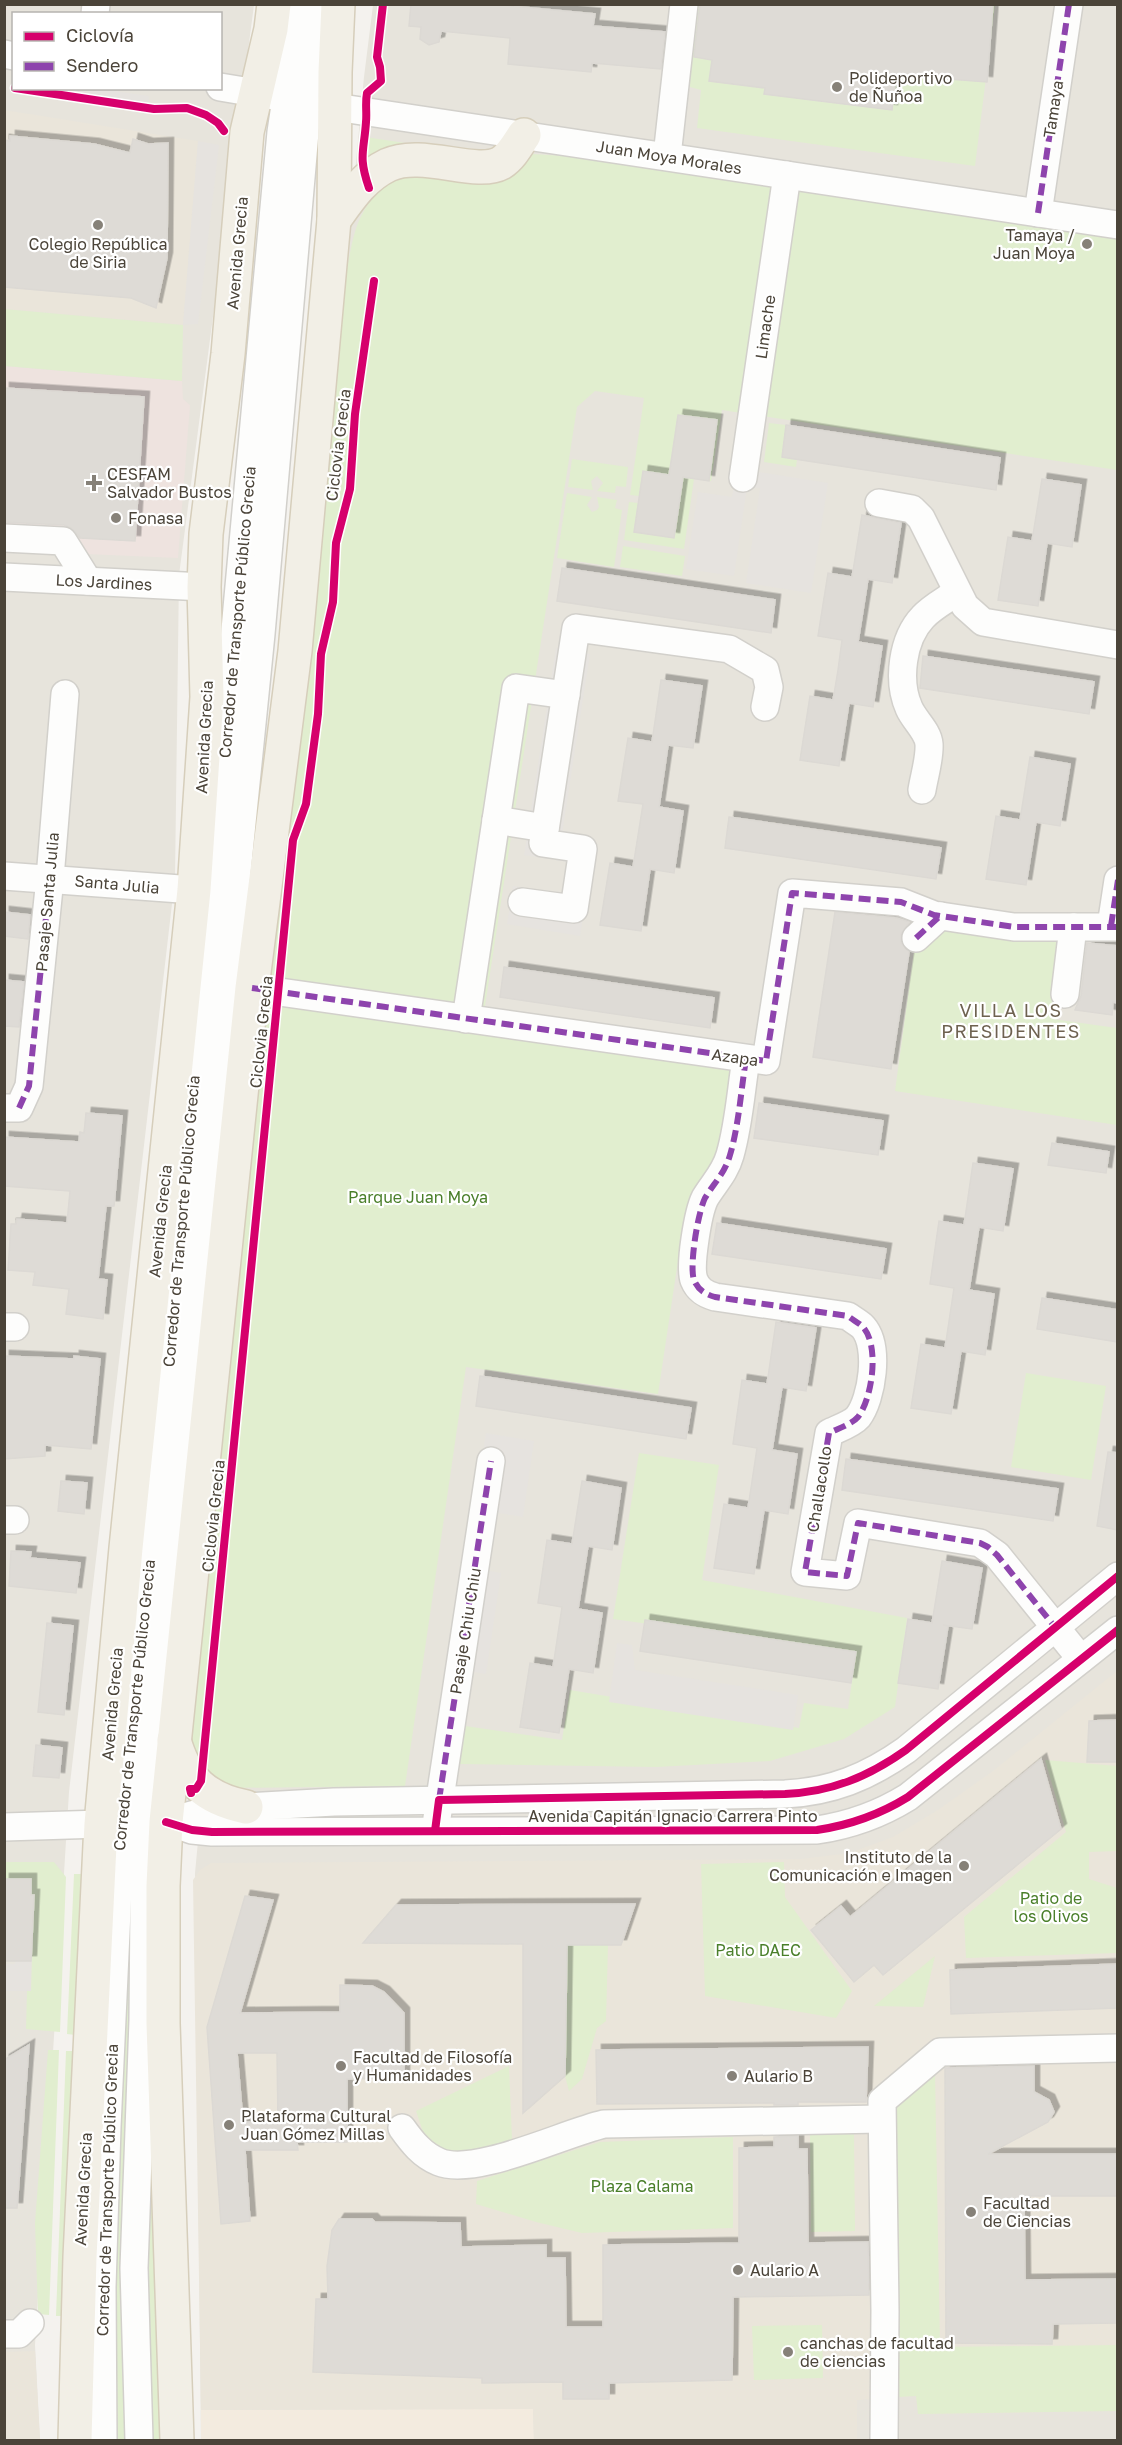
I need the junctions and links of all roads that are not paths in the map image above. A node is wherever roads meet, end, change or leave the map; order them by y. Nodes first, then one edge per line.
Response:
1 (274, 4) edge
2 (298, 4) edge
3 (319, 4) edge
4 (338, 4) edge
5 (684, 4) edge
6 (1069, 4) edge
7 (222, 87) edge
8 (297, 100) junction
9 (524, 135) junction
10 (667, 156) junction
11 (787, 175) junction
12 (1038, 213) junction
13 (334, 220) junction
14 (1118, 225) edge
15 (742, 478) dead end
16 (879, 502) dead end
17 (4, 538) edge
18 (4, 577) edge
19 (88, 581) junction
20 (204, 587) junction
21 (957, 592) junction
22 (1118, 645) edge
23 (65, 694) dead end
24 (566, 694) junction
25 (765, 706) dead end
26 (922, 790) dead end
27 (496, 820) junction
28 (545, 828) junction
29 (4, 876) edge
30 (50, 878) junction
31 (1118, 880) edge
32 (194, 890) junction
33 (522, 902) dead end
34 (940, 916) junction
35 (1073, 927) junction
36 (1114, 927) edge
37 (916, 938) dead end
38 (252, 988) junction
39 (1065, 994) dead end
40 (466, 1019) junction
41 (746, 1059) junction
42 (12, 1108) edge
43 (491, 1461) dead end
44 (1118, 1576) edge
45 (1055, 1627) junction
46 (1118, 1630) edge
47 (1080, 1659) junction
48 (174, 1740) junction
49 (439, 1800) junction
50 (246, 1807) junction
51 (133, 1823) junction
52 (4, 1827) edge
53 (435, 1831) junction
54 (1118, 2048) edge
55 (881, 2119) junction
56 (402, 2128) dead end
57 (30, 2324) dead end
58 (4, 2334) edge
59 (75, 2440) edge
60 (103, 2440) edge
61 (139, 2440) edge
62 (177, 2440) edge
63 (884, 2440) edge

1 - 8 main road, Avenida Grecia
2 - 8 street, Corredor de Transporte Público Grecia
3 - 8 street, Corredor de Transporte Público Grecia
4 - 8 main road, Avenida Grecia
5 - 10 street
6 - 12 street, Tamaya
7 - 8 street, Juan Moya Morales
8 - 9 street, Juan Moya Morales
8 - 13 main road, Avenida Grecia
8 - 20 main road, Avenida Grecia
8 - 51 street, Corredor de Transporte Público Grecia
9 - 10 street, Juan Moya Morales
9 - 13 main road
10 - 11 street, Juan Moya Morales
11 - 12 street, Juan Moya Morales
11 - 15 street, Limache
12 - 14 street, Juan Moya Morales
13 - 38 main road, Avenida Grecia
16 - 21 street
17 - 19 street
18 - 19 street, Los Jardines
19 - 20 street, Los Jardines
20 - 32 main road, Avenida Grecia
21 - 22 street
21 - 26 street
23 - 30 street, Pasaje Santa Julia
24 - 25 street
24 - 27 street
24 - 28 street
27 - 28 street
27 - 40 street
28 - 33 street
29 - 30 street, Santa Julia
30 - 32 street, Santa Julia
30 - 42 street, Pasaje Santa Julia
31 - 36 street
32 - 51 main road, Avenida Grecia
34 - 35 street, Azapa
34 - 37 street
34 - 41 street, Azapa
35 - 36 street, Azapa
35 - 39 street
38 - 40 street, Azapa
38 - 48 main road, Avenida Grecia
40 - 41 street, Azapa
41 - 45 street, Challacollo
43 - 49 street, Pasaje Chiu Chiu
44 - 45 street, Avenida Capitán Ignacio Carrera Pinto
45 - 47 street
45 - 49 street, Avenida Capitán Ignacio Carrera Pinto
46 - 47 street, Avenida Capitán Ignacio Carrera Pinto
47 - 53 street, Avenida Capitán Ignacio Carrera Pinto
48 - 50 main road
48 - 51 main road, Avenida Grecia
49 - 50 street, Avenida Capitán Ignacio Carrera Pinto
49 - 53 street, Pasaje Chiu Chiu
50 - 51 street, Avenida Capitán Ignacio Carrera Pinto
51 - 52 street
51 - 53 street, Avenida Capitán Ignacio Carrera Pinto
51 - 59 main road, Avenida Grecia
51 - 60 street, Corredor de Transporte Público Grecia
51 - 61 street, Corredor de Transporte Público Grecia
51 - 62 main road, Avenida Grecia
54 - 55 street
55 - 56 street
55 - 63 street
57 - 58 street

